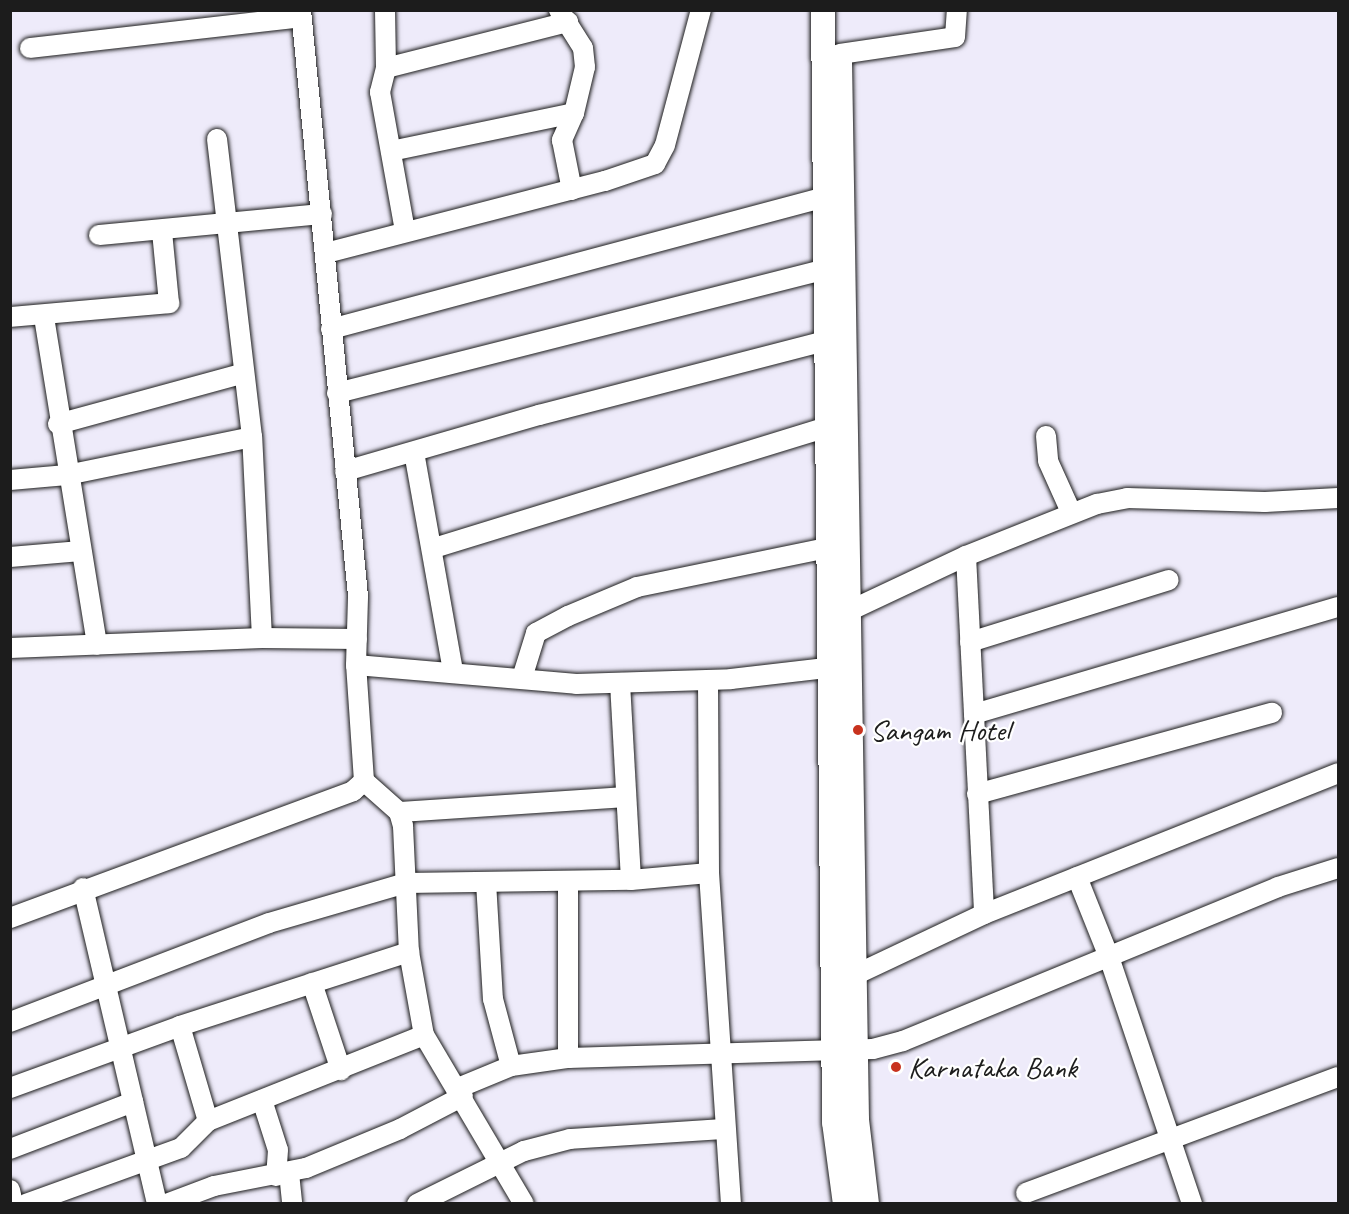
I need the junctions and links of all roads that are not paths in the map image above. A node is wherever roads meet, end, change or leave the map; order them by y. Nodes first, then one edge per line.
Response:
1 (385, 10) edge
2 (701, 10) edge
3 (957, 10) edge
4 (301, 14) edge
5 (563, 16) edge
6 (234, 17) edge
7 (831, 19) edge
8 (30, 48) dead end
9 (840, 54) junction
10 (386, 68) junction
11 (574, 113) junction
12 (217, 139) dead end
13 (391, 151) junction
14 (572, 190) junction
15 (825, 197) junction
16 (322, 214) junction
17 (229, 224) junction
18 (162, 231) junction
19 (405, 231) junction
20 (99, 235) dead end
21 (326, 253) junction
22 (834, 267) junction
23 (10, 317) edge
24 (44, 317) junction
25 (331, 329) junction
26 (826, 341) junction
27 (244, 373) junction
28 (337, 393) junction
29 (58, 424) junction
30 (827, 428) junction
31 (1046, 436) dead end
32 (252, 437) junction
33 (414, 452) junction
34 (345, 471) junction
35 (67, 475) junction
36 (10, 480) edge
37 (1338, 498) edge
38 (1071, 512) junction
39 (838, 546) junction
40 (434, 548) junction
41 (81, 551) junction
42 (966, 556) junction
43 (10, 557) edge
44 (1169, 580) dead end
45 (1338, 607) edge
46 (849, 611) junction
47 (262, 638) junction
48 (357, 639) junction
49 (970, 642) junction
50 (97, 645) junction
51 (10, 648) edge
52 (356, 665) junction
53 (840, 667) junction
54 (453, 671) junction
55 (522, 678) junction
56 (708, 680) junction
57 (620, 682) junction
58 (1272, 713) dead end
59 (974, 714) junction
60 (1338, 773) edge
61 (364, 781) junction
62 (977, 794) junction
63 (624, 797) junction
64 (399, 812) junction
65 (1338, 868) edge
66 (709, 873) junction
67 (1077, 877) junction
68 (631, 880) junction
69 (568, 881) junction
70 (486, 882) junction
71 (406, 883) junction
72 (83, 888) junction
73 (984, 914) junction
74 (10, 918) edge
75 (409, 952) junction
76 (1110, 957) junction
77 (855, 975) junction
78 (312, 983) junction
79 (105, 984) junction
80 (10, 1022) edge
81 (180, 1026) junction
82 (424, 1035) junction
83 (120, 1047) junction
84 (845, 1049) junction
85 (720, 1056) junction
86 (568, 1058) junction
87 (511, 1066) junction
88 (341, 1070) junction
89 (1338, 1077) edge
90 (10, 1089) edge
91 (460, 1092) junction
92 (262, 1100) junction
93 (133, 1102) junction
94 (208, 1121) junction
95 (725, 1129) junction
96 (1173, 1137) junction
97 (10, 1149) edge
98 (147, 1161) junction
99 (502, 1161) junction
100 (283, 1174) junction
101 (10, 1190) edge
102 (1026, 1193) dead end
103 (439, 1199) edge
104 (13, 1203) edge
105 (26, 1203) edge
106 (157, 1203) edge
107 (166, 1203) edge
108 (292, 1203) edge
109 (417, 1203) edge
110 (524, 1203) edge
111 (731, 1203) edge
112 (845, 1203) edge
113 (867, 1203) edge
114 (1192, 1203) edge

1 - 10 street
2 - 14 street
3 - 9 street
4 - 6 street
4 - 16 street
5 - 10 street
5 - 11 street
6 - 8 street
7 - 9 main road
7 - 15 main road
9 - 22 main road
10 - 13 street
11 - 13 street
11 - 14 street
12 - 17 street
13 - 19 street
14 - 19 street
15 - 22 main road
15 - 25 street
16 - 17 street
16 - 21 street
17 - 18 street
17 - 27 street
18 - 20 street
18 - 24 street
19 - 21 street
21 - 25 street
22 - 26 main road
22 - 28 street
22 - 39 main road
23 - 24 street
24 - 29 street
25 - 28 street
26 - 30 main road
26 - 33 street
27 - 29 street
27 - 32 street
28 - 34 street
29 - 35 street
30 - 39 main road
30 - 40 street
31 - 38 street
32 - 35 street
32 - 47 street
33 - 34 street
33 - 40 street
34 - 48 street
35 - 36 street
35 - 41 street
37 - 38 street
38 - 42 street
39 - 46 main road
39 - 53 main road
39 - 55 street
40 - 54 street
41 - 43 street
41 - 50 street
42 - 46 street
42 - 49 street
44 - 49 street
45 - 59 street
46 - 53 main road
47 - 48 street
47 - 50 street
48 - 52 street
49 - 59 street
50 - 51 street
52 - 54 street
52 - 61 street
53 - 56 street
53 - 77 main road
53 - 84 main road
54 - 55 street
55 - 57 street
56 - 57 street
56 - 66 street
57 - 63 street
58 - 62 street
59 - 62 street
60 - 67 street
61 - 64 street
61 - 72 street
62 - 73 street
63 - 64 street
63 - 68 street
64 - 71 street
65 - 76 street
66 - 68 street
66 - 85 street
67 - 73 street
67 - 76 street
68 - 69 street
69 - 70 street
69 - 86 street
70 - 71 street
70 - 87 street
71 - 75 street
71 - 79 street
72 - 74 street
72 - 79 street
73 - 77 street
75 - 78 street
75 - 82 street
76 - 84 street
76 - 96 street
77 - 84 main road
78 - 81 street
78 - 88 street
79 - 80 street
79 - 83 street
81 - 83 street
81 - 94 street
82 - 88 street
82 - 91 street
83 - 90 street
83 - 93 street
84 - 85 street
84 - 112 main road
84 - 113 main road
85 - 86 street
85 - 95 street
86 - 87 street
87 - 91 street
88 - 92 street
89 - 96 street
91 - 99 street
91 - 100 street
92 - 94 street
92 - 100 street
93 - 97 street
93 - 98 street
94 - 98 street
95 - 99 street
95 - 111 street
96 - 102 street
96 - 114 street
98 - 105 street
98 - 106 street
99 - 103 street
99 - 110 street
100 - 107 street
100 - 108 street
101 - 104 street
103 - 109 street

